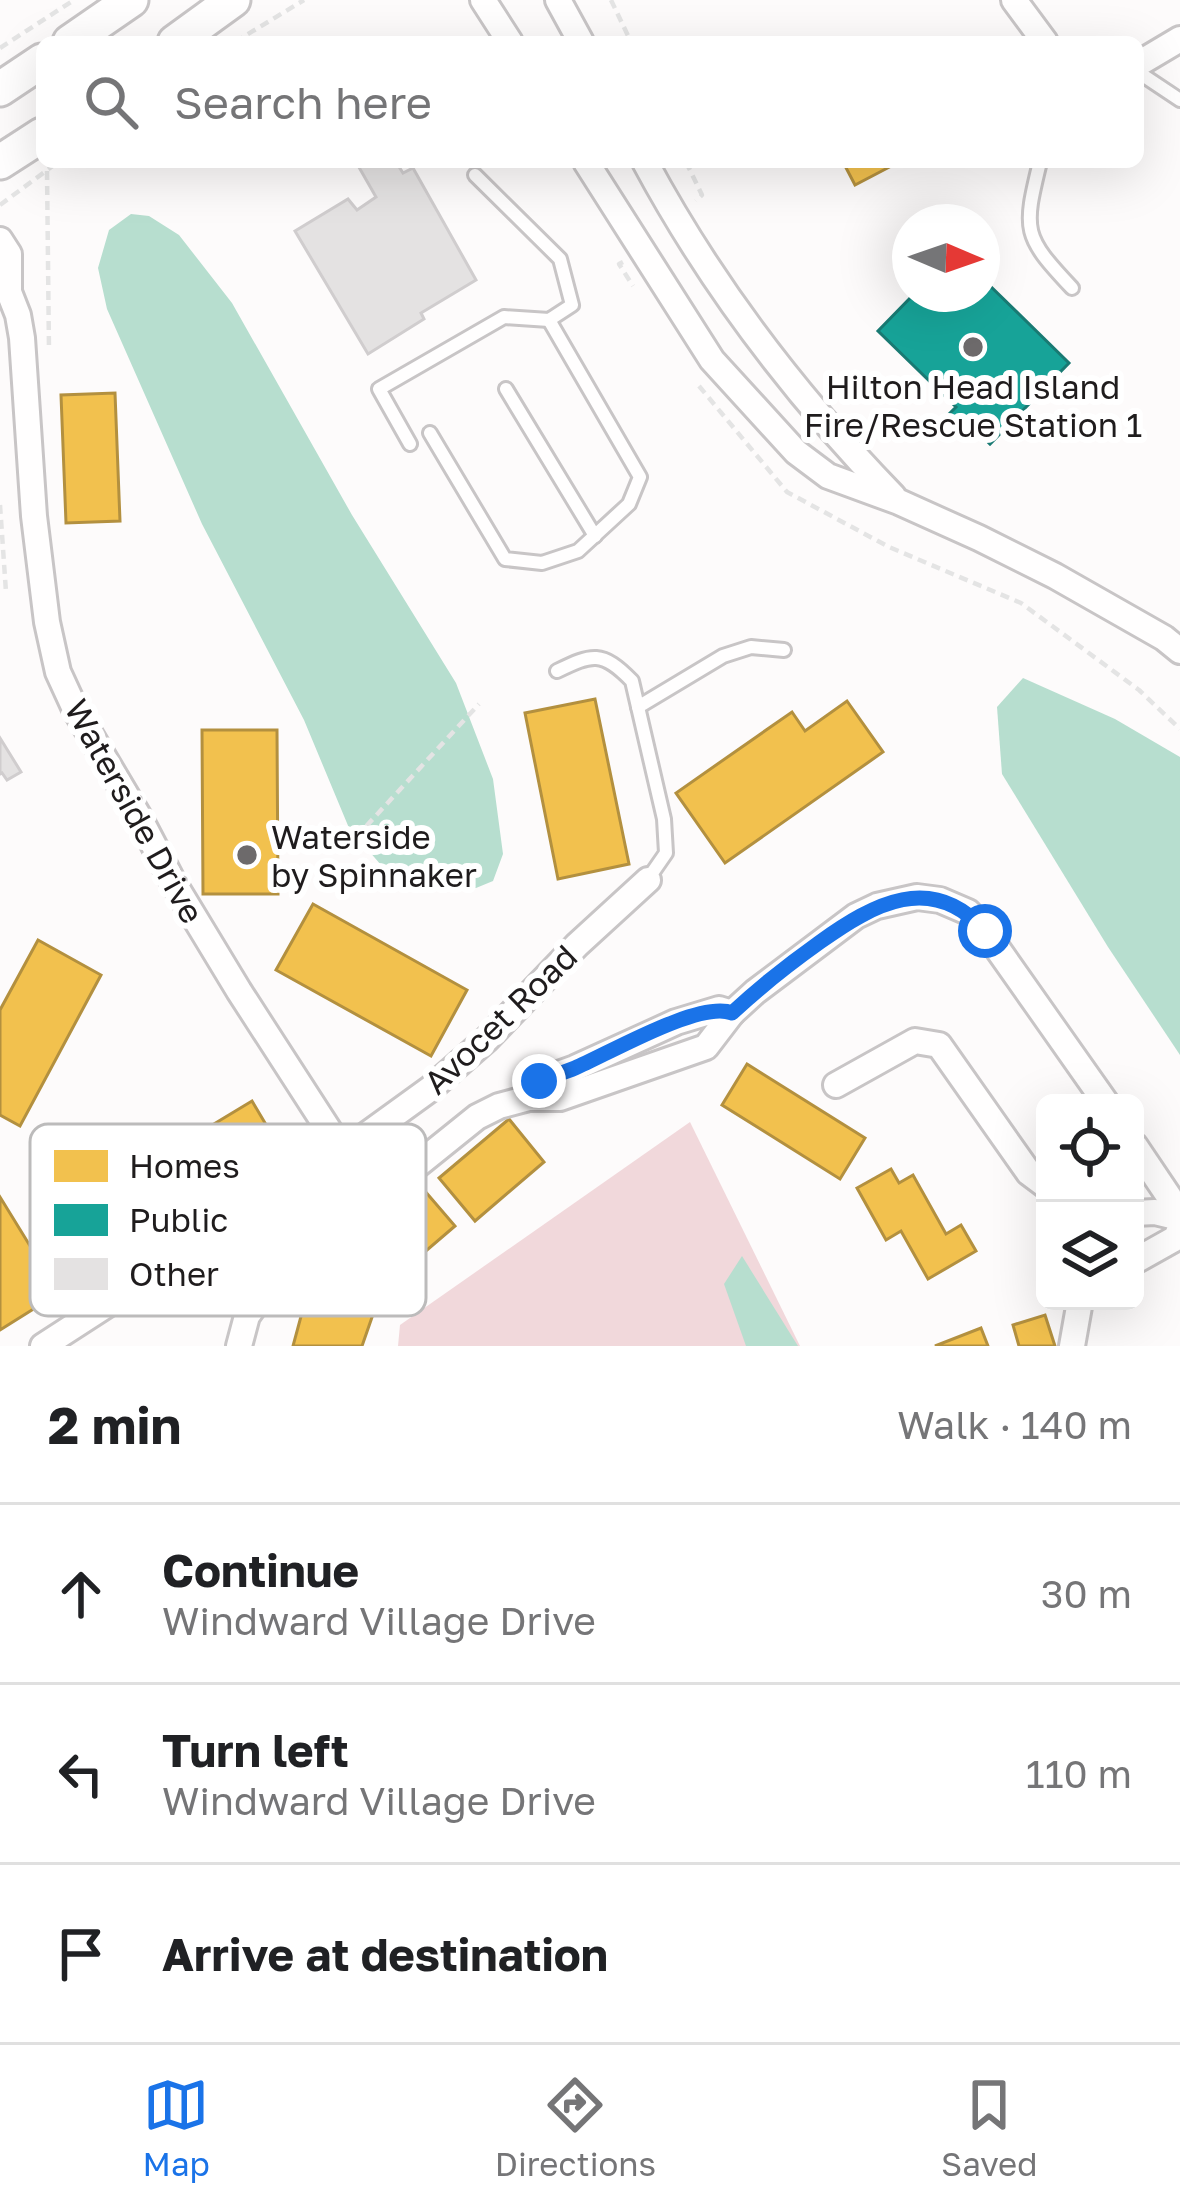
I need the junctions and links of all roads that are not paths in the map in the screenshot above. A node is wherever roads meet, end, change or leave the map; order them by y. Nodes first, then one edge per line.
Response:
1 (131, 0) edge
2 (233, 0) edge
3 (483, 0) edge
4 (558, 0) edge
5 (1014, 0) edge
6 (79, 36) edge
7 (183, 36) edge
8 (506, 36) edge
9 (577, 36) edge
10 (1041, 36) edge
11 (1180, 39) edge
12 (1144, 64) edge
13 (36, 65) edge
14 (1144, 73) edge
15 (0, 89) edge
16 (1180, 100) edge
17 (36, 139) edge
18 (0, 163) edge
19 (590, 168) edge
20 (648, 168) edge
21 (1039, 168) edge
22 (475, 176) dead end
23 (0, 240) edge
24 (1072, 288) dead end
25 (4, 289) edge
26 (549, 320) junction
27 (506, 389) dead end
28 (430, 433) dead end
29 (410, 444) dead end
30 (899, 502) junction
31 (595, 536) junction
32 (784, 650) dead end
33 (1180, 651) edge
34 (557, 671) dead end
35 (638, 706) junction
36 (648, 880) joint
37 (836, 1085) dead end
38 (1100, 1094) edge
39 (325, 1124) edge
40 (382, 1124) edge
41 (426, 1158) edge
42 (1144, 1160) edge
43 (1036, 1179) edge
44 (1144, 1213) edge
45 (1180, 1215) edge
46 (1180, 1228) edge
47 (1144, 1257) edge
48 (1078, 1310) edge
49 (89, 1316) edge
50 (248, 1316) edge
51 (43, 1346) edge
52 (238, 1346) edge
53 (1072, 1346) edge

1 - 6 main road
2 - 7 main road
3 - 8 street
4 - 9 street
5 - 10 street
11 - 12 street
13 - 15 main road
14 - 16 lane
17 - 18 main road
19 - 30 street
20 - 30 street
21 - 24 lane
22 - 26 lane
23 - 25 street, Waterside Drive
25 - 39 street, Waterside Drive
26 - 29 lane
26 - 31 lane
27 - 31 lane
28 - 31 lane
30 - 33 street
32 - 35 lane
34 - 35 lane
35 - 36 lane
36 - 40 street, Avocet Road
37 - 43 street
38 - 41 street
42 - 45 street
44 - 45 street
46 - 47 street
48 - 53 street
49 - 51 street, Avocet Road
50 - 52 street

